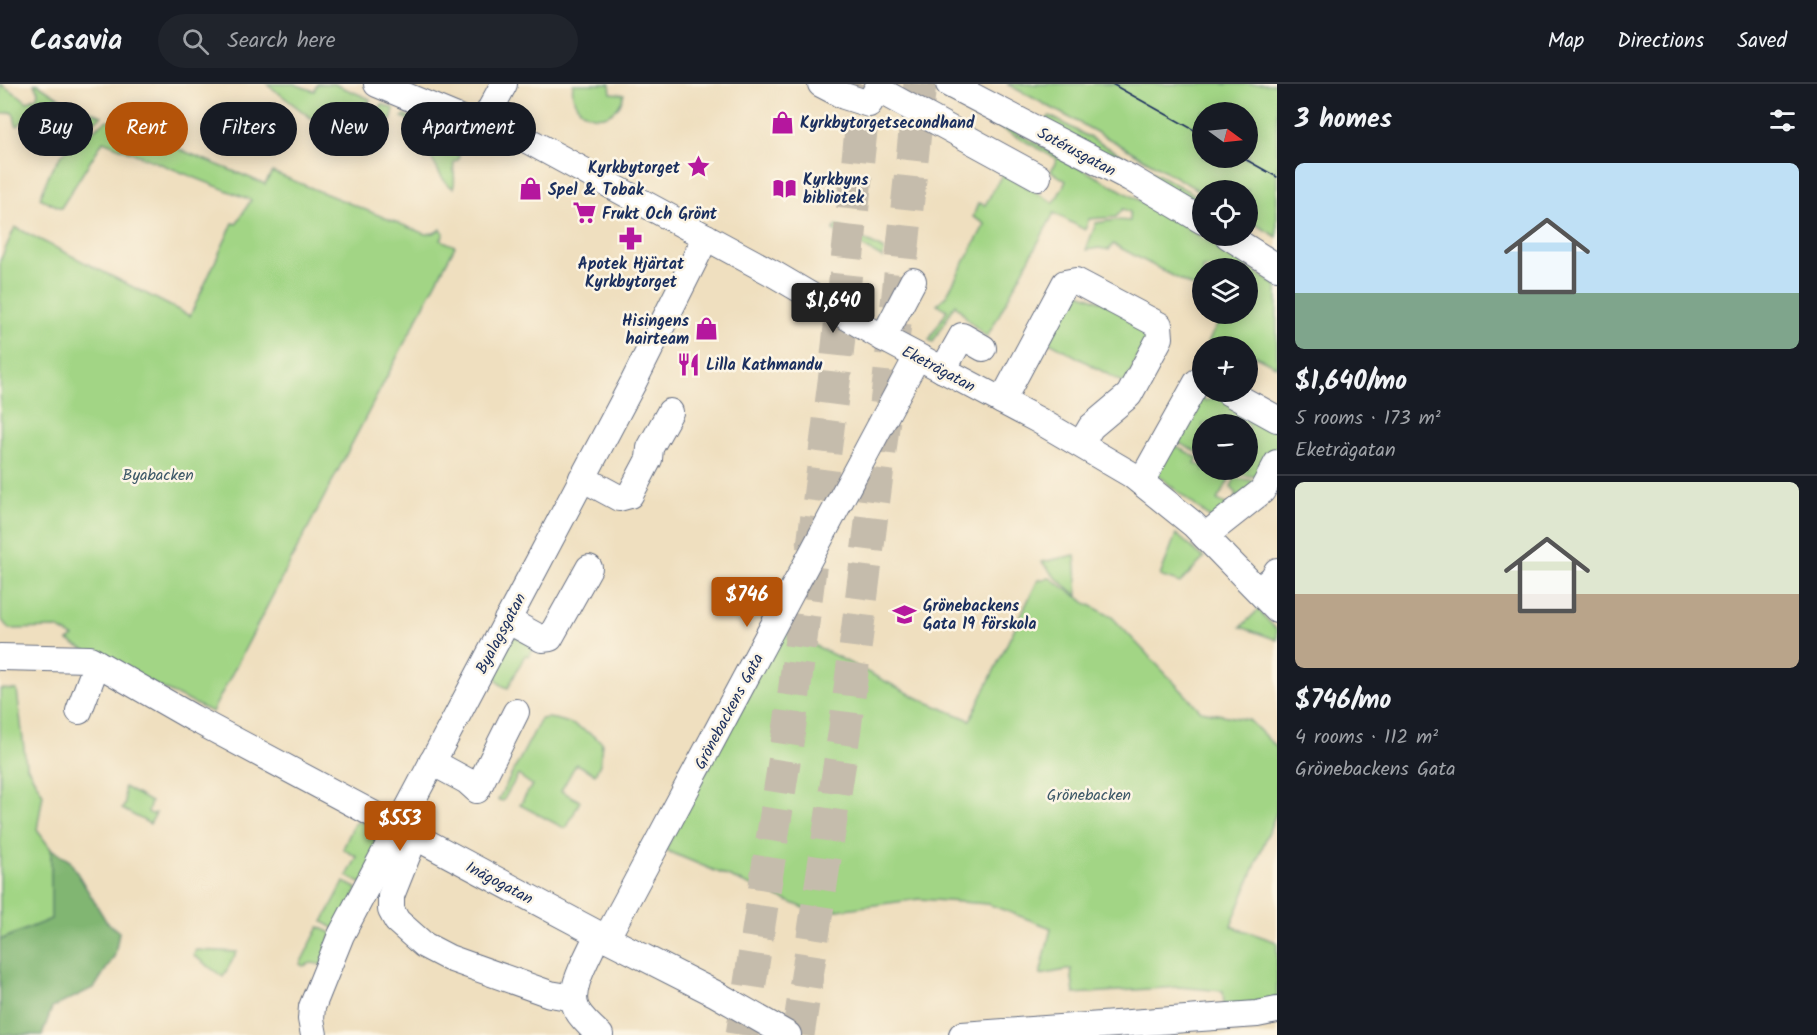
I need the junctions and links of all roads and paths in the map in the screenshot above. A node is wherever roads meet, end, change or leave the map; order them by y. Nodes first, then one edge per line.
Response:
1 (376, 84) edge
2 (504, 84) edge
3 (822, 84) edge
4 (949, 84) edge
5 (420, 102) edge
6 (494, 102) edge
7 (536, 146) edge
8 (1038, 177) dead end
9 (1192, 215) edge
10 (706, 237) junction
11 (1244, 246) edge
12 (1277, 267) edge
13 (913, 281) dead end
14 (965, 335) dead end
15 (883, 338) junction
16 (917, 357) junction
17 (943, 370) junction
18 (1192, 391) edge
19 (1002, 401) junction
20 (1246, 402) edge
21 (670, 412) dead end
22 (1277, 419) edge
23 (1081, 444) junction
24 (1277, 463) edge
25 (582, 478) junction
26 (1141, 483) junction
27 (1209, 551) junction
28 (589, 568) dead end
29 (1277, 571) edge
30 (1259, 590) junction
31 (1277, 610) edge
32 (507, 620) junction
33 (7, 657) edge
34 (97, 663) junction
35 (79, 711) dead end
36 (516, 712) dead end
37 (432, 762) junction
38 (406, 831) junction
39 (602, 937) junction
40 (573, 998) junction
41 (1277, 1010) edge
42 (783, 1034) edge
43 (314, 1035) edge
44 (600, 1035) edge
45 (962, 1035) edge

1 - 5 street, Eketrägatan
2 - 6 street
3 - 8 street
4 - 9 street, Sotérusgatan
7 - 10 street, Eketrägatan
10 - 15 street, Eketrägatan
10 - 25 street, Byalagsgatan
11 - 12 street
13 - 15 street
14 - 17 street
15 - 16 street, Eketrägatan
16 - 17 street, Eketrägatan
16 - 39 street, Grönebackens Gata
17 - 19 street, Eketrägatan
18 - 26 street
19 - 23 street, Eketrägatan
19 - 23 street
20 - 22 street
21 - 25 street
23 - 26 street, Eketrägatan
24 - 27 street
25 - 32 street, Byalagsgatan
26 - 27 street, Eketrägatan
27 - 30 street, Eketrägatan
28 - 32 street
29 - 30 street
30 - 31 street, Eketrägatan
32 - 37 street, Byalagsgatan
33 - 34 street, Inägogatan
34 - 35 street
34 - 38 street, Inägogatan
36 - 37 street
37 - 38 street, Byalagsgatan
38 - 39 street, Inägogatan
38 - 40 street
38 - 43 street, Byalagsgatan
39 - 40 street, Grönebackens Gata
39 - 42 street, Inägogatan
40 - 44 street
41 - 45 street

